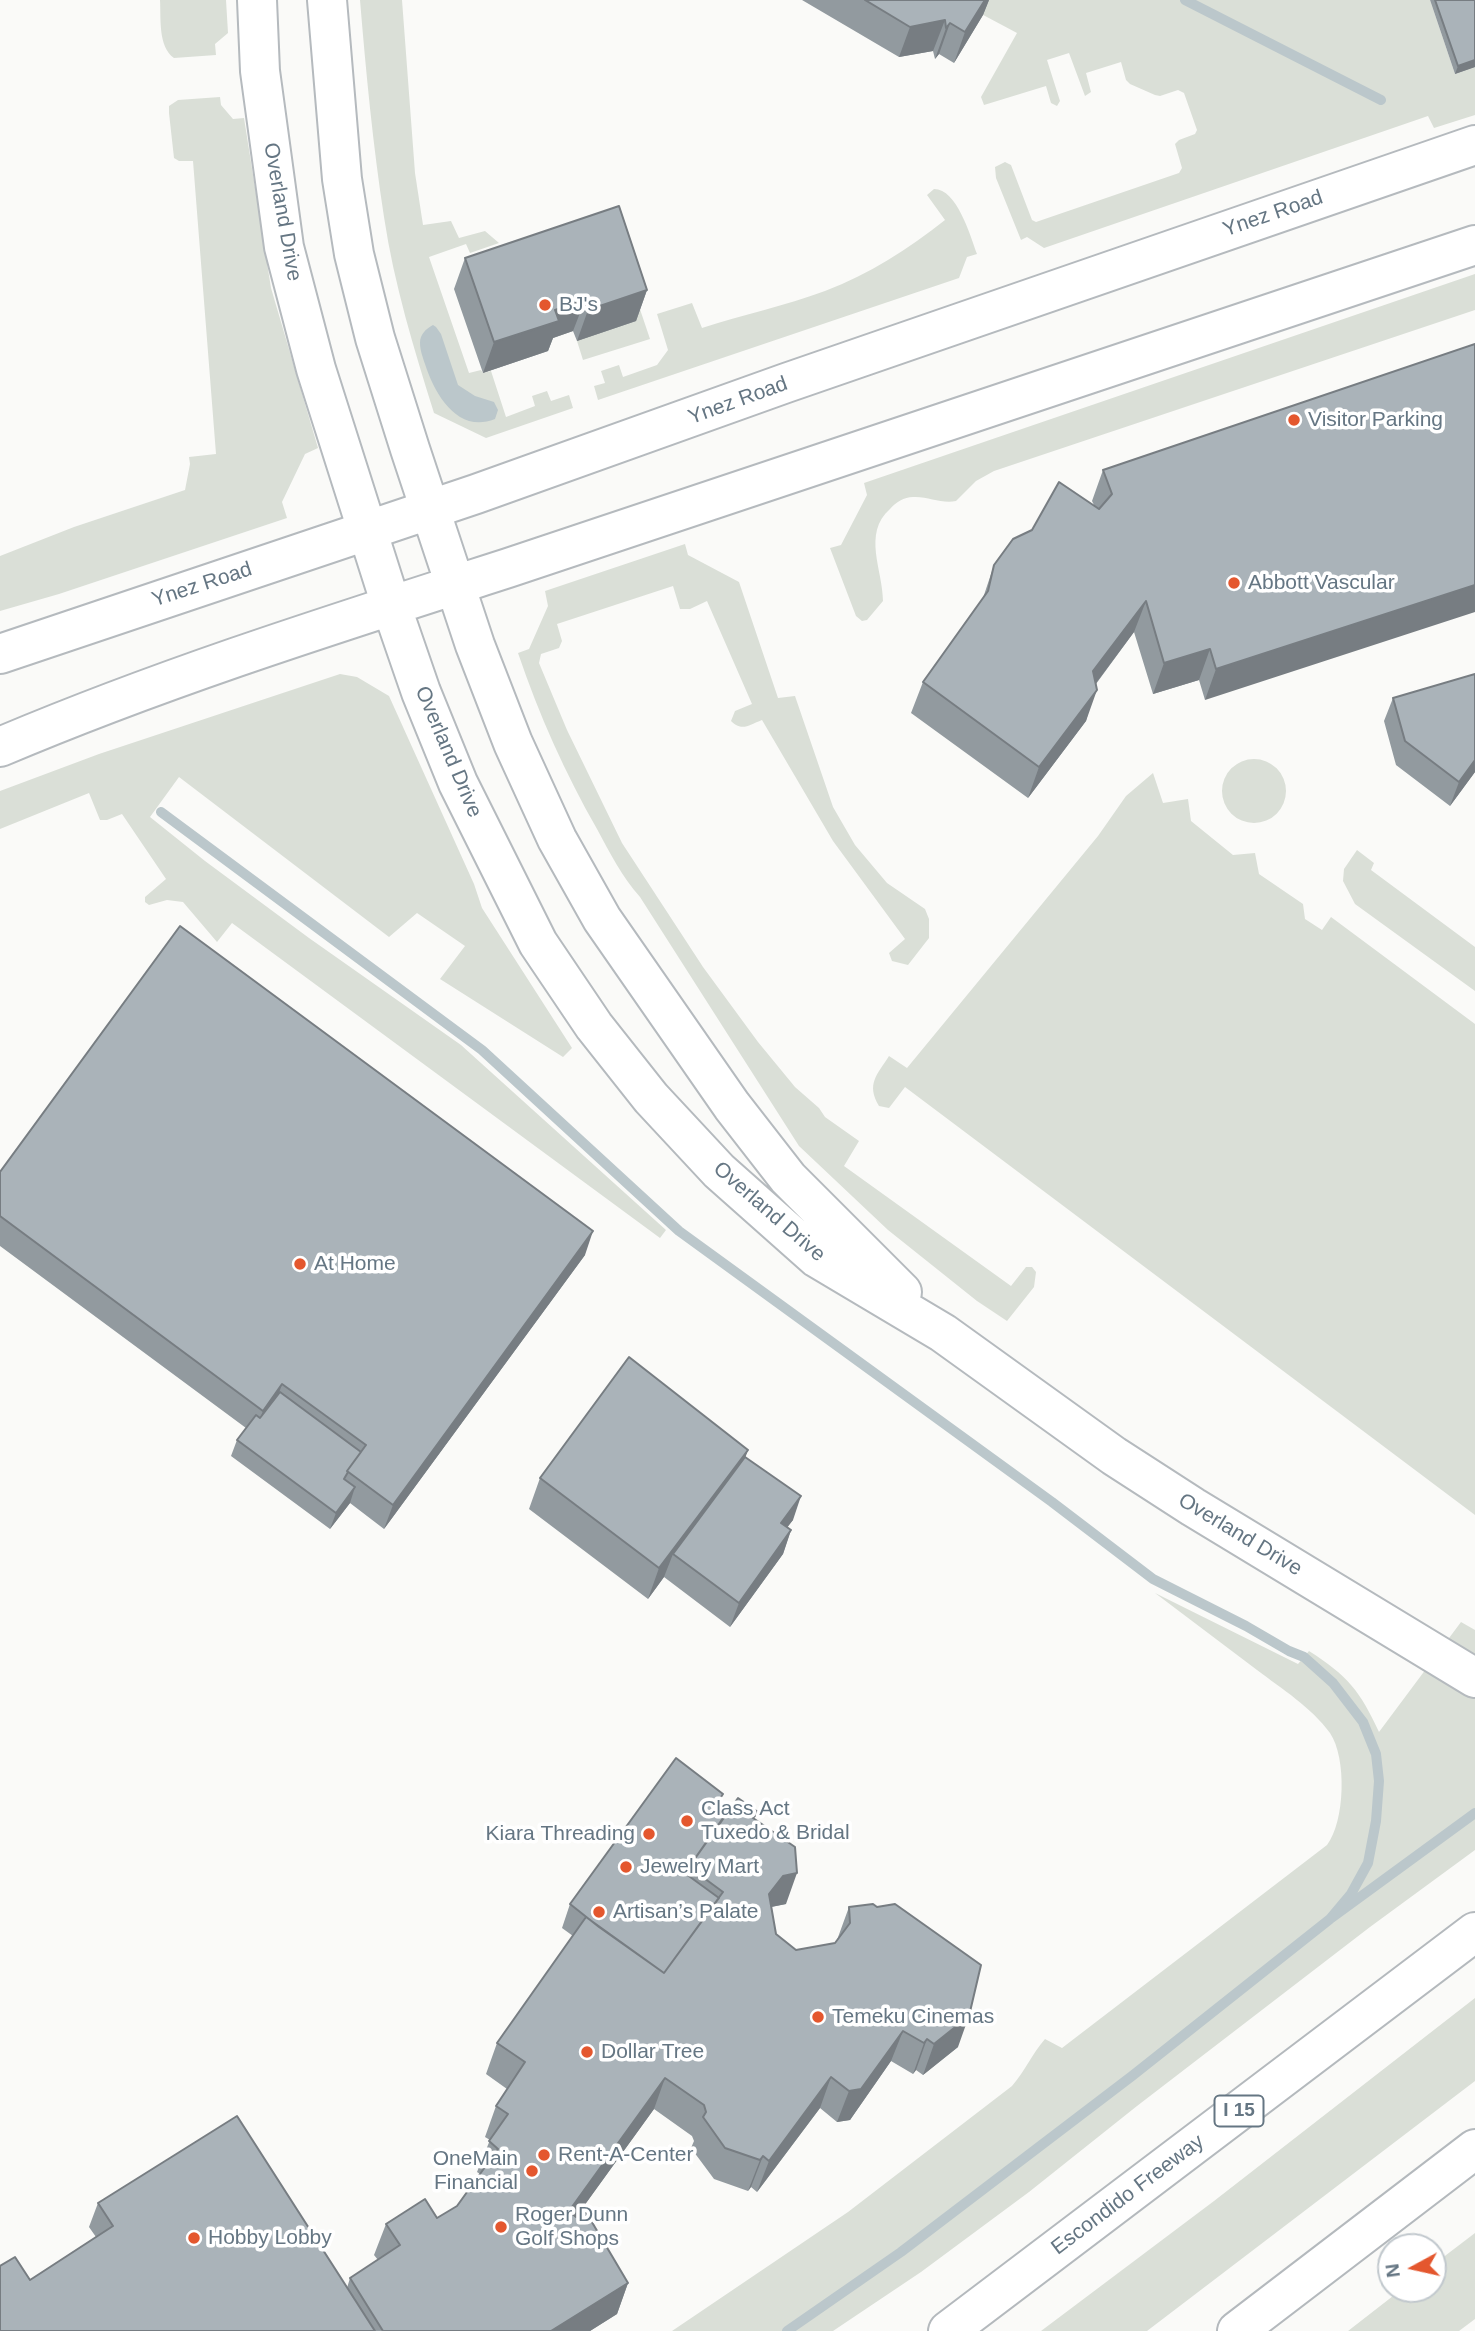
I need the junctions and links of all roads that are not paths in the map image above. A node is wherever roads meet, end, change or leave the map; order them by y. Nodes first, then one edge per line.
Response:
1 (257, 0) edge
2 (311, 0) edge
3 (327, 0) edge
4 (334, 82) junction
5 (1475, 145) edge
6 (1475, 245) edge
7 (431, 508) junction
8 (369, 529) junction
9 (456, 585) junction
10 (391, 605) junction
11 (0, 654) edge
12 (0, 747) edge
13 (943, 1333) junction
14 (1475, 1678) edge
15 (1475, 1933) edge
16 (1475, 2149) edge
17 (948, 2331) edge
18 (1237, 2331) edge

1 - 8 main road, Overland Drive
2 - 4 main road
3 - 4 main road, Overland Drive
4 - 7 main road, Overland Drive
5 - 7 main road, Ynez Road
6 - 9 main road
7 - 8 main road, Ynez Road
7 - 9 main road, Overland Drive
8 - 10 main road, Overland Drive
8 - 11 main road, Ynez Road
9 - 10 main road
9 - 13 main road, Overland Drive
10 - 12 main road
10 - 13 main road, Overland Drive
13 - 14 main road, Overland Drive
15 - 17 main road, Escondido Freeway / I 15
16 - 18 main road

